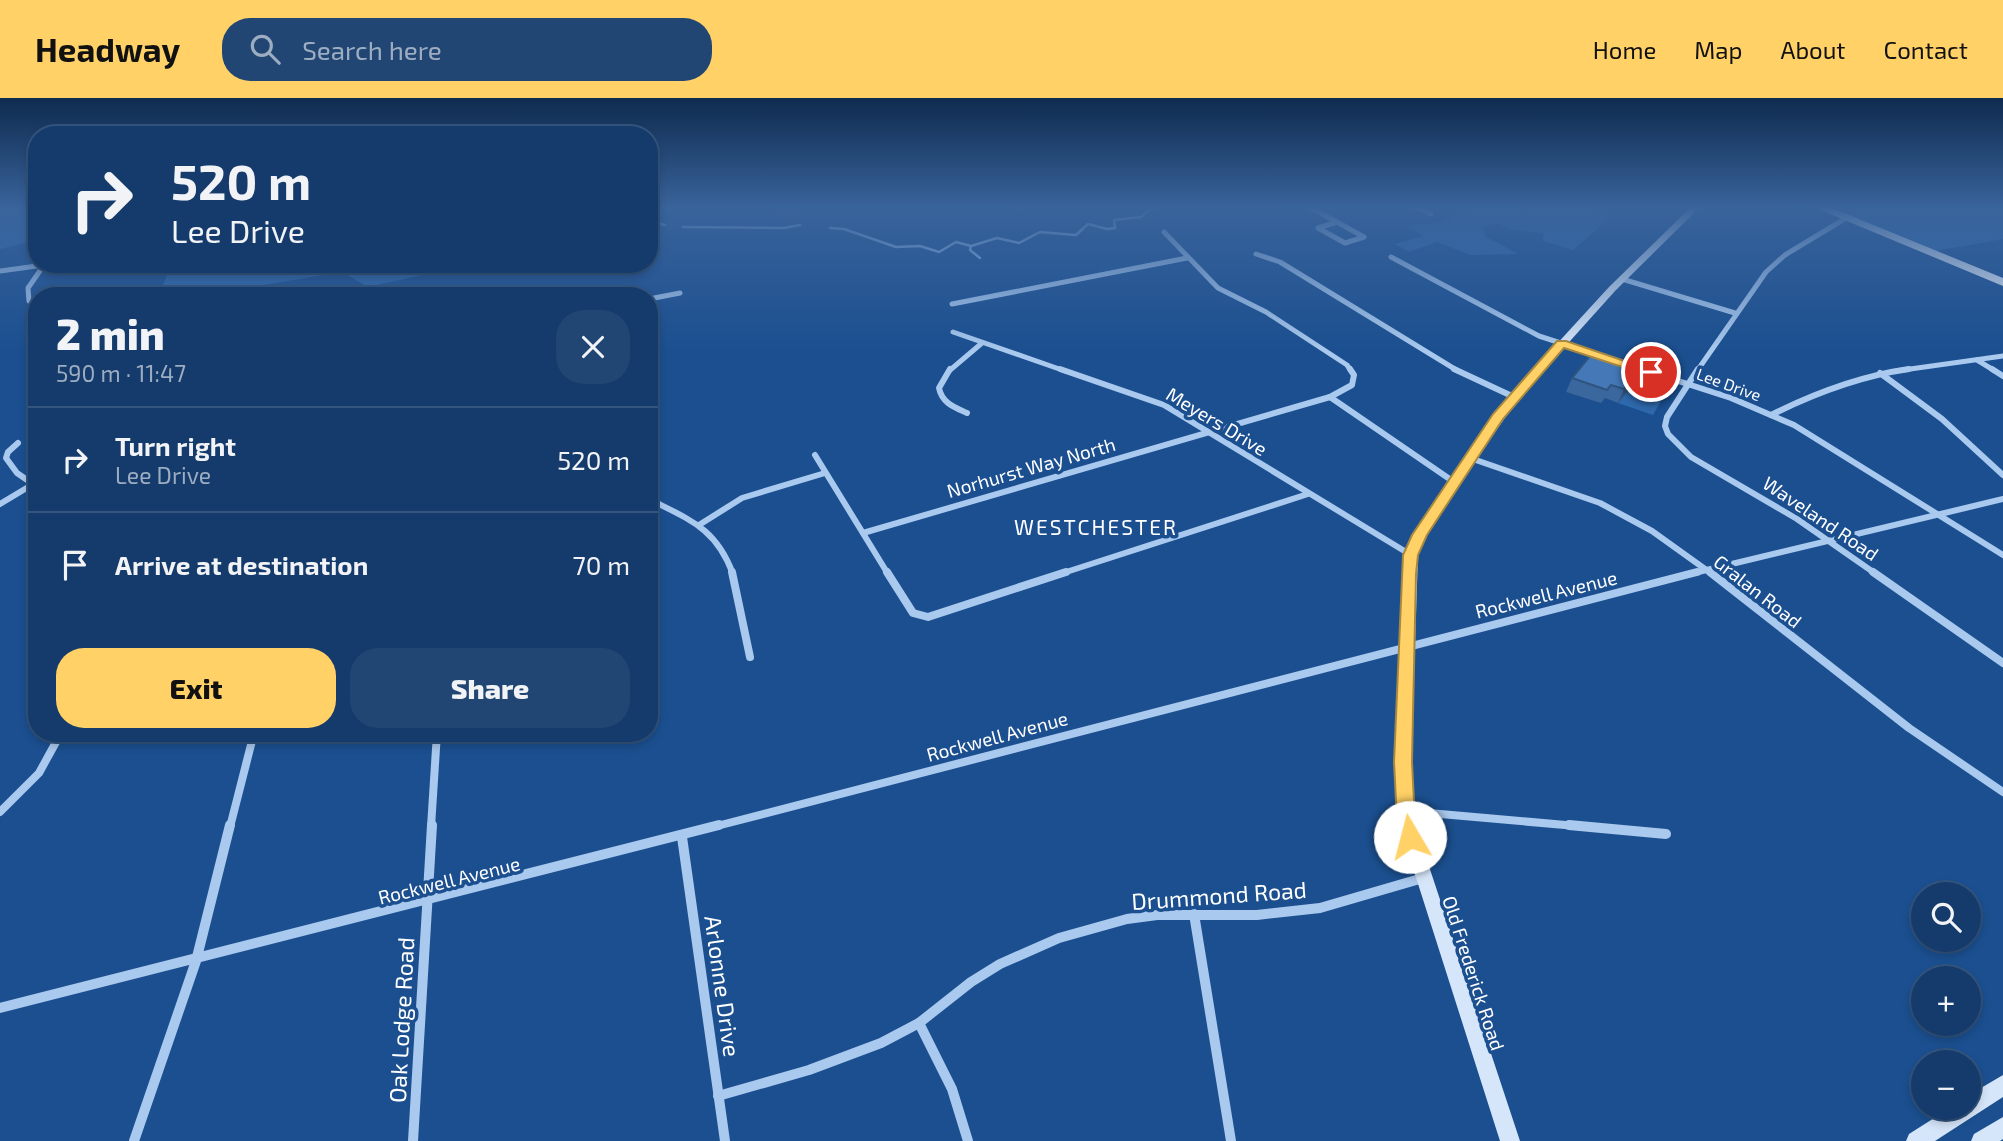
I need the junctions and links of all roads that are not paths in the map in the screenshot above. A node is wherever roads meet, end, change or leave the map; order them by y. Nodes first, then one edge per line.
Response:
1 (1184, 255) edge
2 (1258, 255) edge
3 (1647, 255) edge
4 (1788, 255) edge
5 (1936, 255) edge
6 (1391, 257) dead end
7 (1187, 258) junction
8 (28, 267) edge
9 (0, 271) edge
10 (1622, 279) junction
11 (2003, 282) edge
12 (680, 293) dead end
13 (658, 297) edge
14 (952, 304) dead end
15 (1735, 313) junction
16 (953, 332) dead end
17 (982, 343) junction
18 (1561, 343) junction
19 (2003, 356) edge
20 (1976, 360) junction
21 (1880, 373) junction
22 (2003, 376) edge
23 (1689, 384) junction
24 (1330, 397) junction
25 (1514, 397) junction
26 (967, 413) dead end
27 (1771, 415) junction
28 (1208, 432) junction
29 (18, 443) dead end
30 (815, 455) dead end
31 (1470, 458) junction
32 (825, 473) junction
33 (2003, 475) edge
34 (28, 479) edge
35 (1454, 482) junction
36 (28, 487) edge
37 (1308, 494) junction
38 (2003, 499) edge
39 (0, 504) edge
40 (658, 504) edge
41 (1939, 514) junction
42 (699, 525) junction
43 (863, 533) junction
44 (1828, 540) junction
45 (1410, 555) junction
46 (2003, 555) edge
47 (1708, 571) junction
48 (1406, 644) junction
49 (750, 657) dead end
50 (2003, 663) edge
51 (56, 742) edge
52 (252, 742) edge
53 (436, 742) edge
54 (2003, 792) edge
55 (1405, 810) junction
56 (0, 811) edge
57 (1666, 834) dead end
58 (682, 837) junction
59 (1423, 878) junction
60 (427, 901) junction
61 (1194, 914) junction
62 (196, 961) junction
63 (0, 1008) edge
64 (919, 1023) junction
65 (2003, 1085) edge
66 (718, 1096) junction
67 (1981, 1099) edge
68 (1948, 1120) edge
69 (2003, 1127) edge
70 (134, 1141) edge
71 (413, 1141) edge
72 (725, 1141) edge
73 (968, 1141) edge
74 (1231, 1141) edge
75 (1510, 1141) edge
76 (1916, 1141) edge
77 (1981, 1141) edge

1 - 7 street
2 - 25 street
3 - 10 street, Old Frederick Road
4 - 15 street, Waveland Road
5 - 11 main road
6 - 18 street, Lee Drive
7 - 14 street
7 - 24 street
8 - 9 street
10 - 15 street
10 - 18 street, Old Frederick Road
12 - 13 street
15 - 23 street, Waveland Road
16 - 17 street, Meyers Drive
17 - 26 street
17 - 28 street, Meyers Drive
18 - 23 street, Lee Drive
18 - 25 street, Old Frederick Road
19 - 20 street
20 - 21 street
20 - 22 street
21 - 27 street
21 - 33 street
23 - 27 street, Lee Drive
23 - 44 street, Waveland Road
24 - 28 street, Norhurst Way North
24 - 35 street
25 - 31 street, Old Frederick Road
27 - 41 street, Lee Drive
28 - 37 street, Meyers Drive
28 - 43 street, Norhurst Way North
29 - 34 street
30 - 32 street
31 - 35 street, Old Frederick Road
31 - 47 street, Gralan Road
32 - 42 street
32 - 43 street
35 - 45 street, Old Frederick Road
36 - 39 street
37 - 43 street
37 - 45 street, Meyers Drive
38 - 41 street, Rockwell Avenue
40 - 42 street
41 - 44 street, Rockwell Avenue
41 - 46 street, Lee Drive
42 - 49 street
44 - 47 street, Rockwell Avenue
44 - 50 street, Waveland Road
45 - 48 street, Old Frederick Road
47 - 48 street, Rockwell Avenue
47 - 54 street, Gralan Road
48 - 55 street, Old Frederick Road
48 - 58 street, Rockwell Avenue
51 - 56 street
52 - 62 street
53 - 60 street, Oak Lodge Road
55 - 57 street
55 - 59 street, Old Frederick Road
58 - 60 street, Rockwell Avenue
58 - 66 street, Arlonne Drive
59 - 61 street, Drummond Road
59 - 75 street, Old Frederick Road
60 - 62 street, Rockwell Avenue
60 - 71 street, Oak Lodge Road
61 - 64 street, Drummond Road
61 - 74 street
62 - 63 street, Rockwell Avenue
62 - 70 street
64 - 66 street, Drummond Road
64 - 73 street
65 - 67 street
66 - 72 street, Arlonne Drive
68 - 76 street
69 - 77 street

